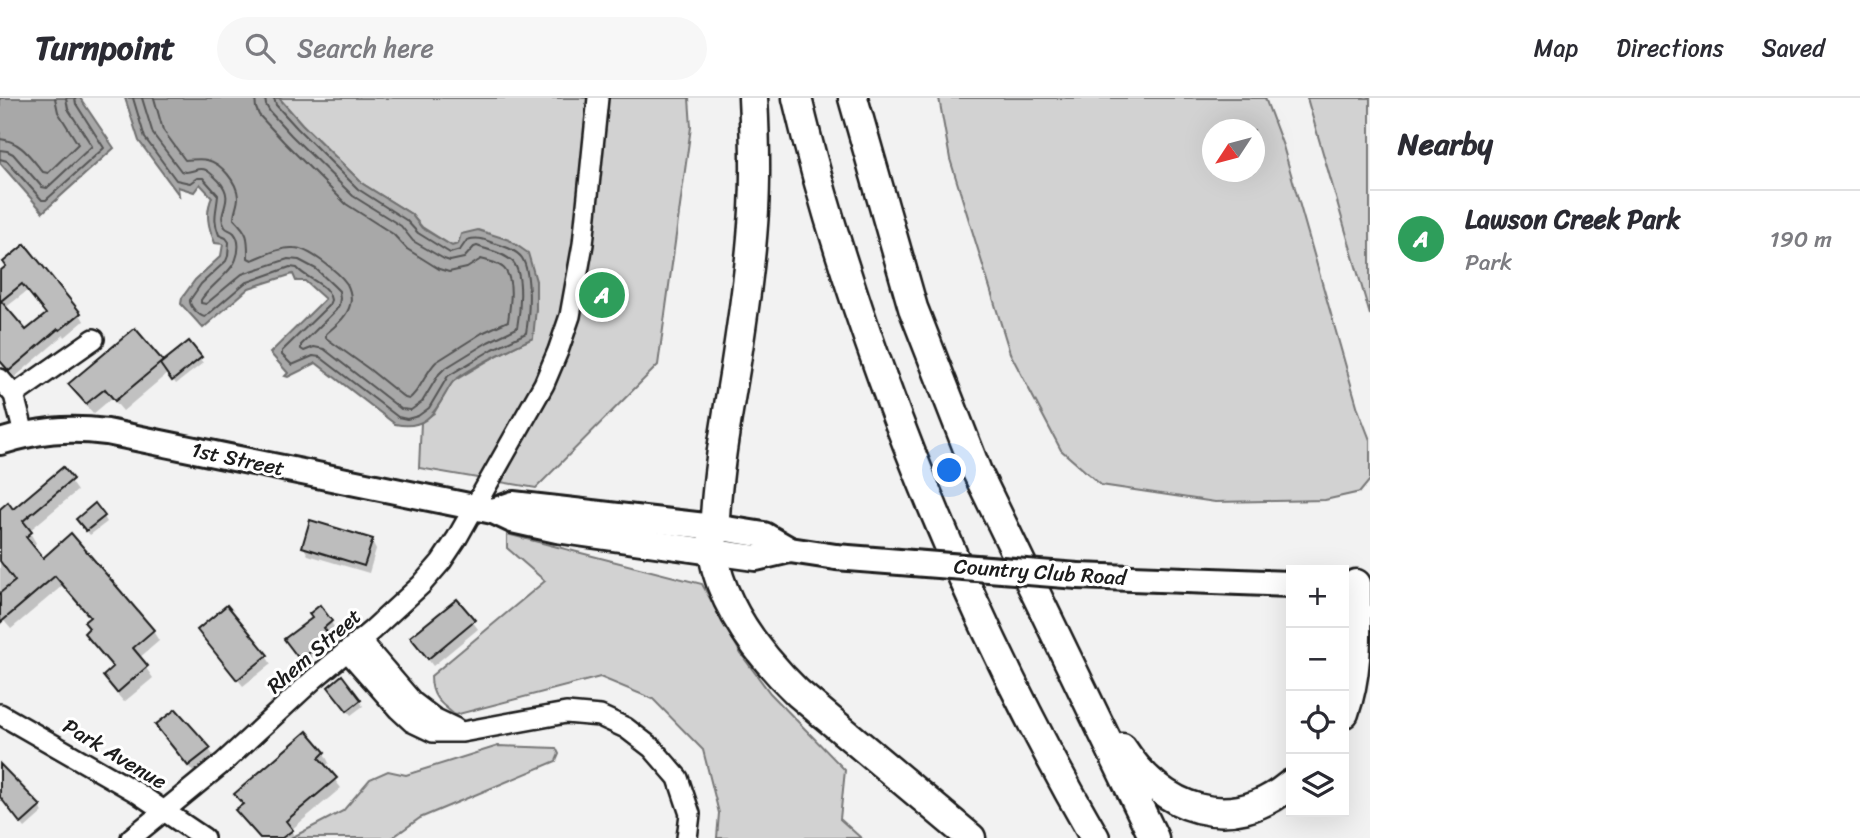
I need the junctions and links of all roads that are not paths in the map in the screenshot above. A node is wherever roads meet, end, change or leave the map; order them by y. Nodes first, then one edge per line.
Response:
1 (598, 98) edge
2 (753, 98) edge
3 (797, 98) edge
4 (853, 98) edge
5 (94, 339) dead end
6 (0, 379) edge
7 (14, 395) junction
8 (24, 434) junction
9 (0, 442) edge
10 (977, 472) junction
11 (484, 509) junction
12 (714, 540) junction
13 (1286, 584) edge
14 (1357, 584) edge
15 (353, 646) junction
16 (1349, 698) edge
17 (0, 714) edge
18 (1286, 787) edge
19 (163, 810) junction
20 (131, 838) edge
21 (204, 838) edge
22 (687, 838) edge
23 (971, 838) edge
24 (1095, 838) edge
25 (1154, 838) edge

1 - 11 street, Rhem Street
2 - 12 highway
3 - 24 highway
4 - 10 highway
5 - 7 street
6 - 7 street
7 - 8 street
8 - 9 main road, 1st Street
8 - 11 main road, 1st Street
10 - 18 highway
10 - 25 highway
11 - 12 main road, Country Club Road
11 - 15 street, Rhem Street
12 - 13 main road, Country Club Road, bridge
12 - 23 highway
14 - 16 highway
15 - 19 street, Rhem Street
15 - 22 street
17 - 19 street, Park Avenue
19 - 20 street, Rhem Street
19 - 21 street, Park Avenue

